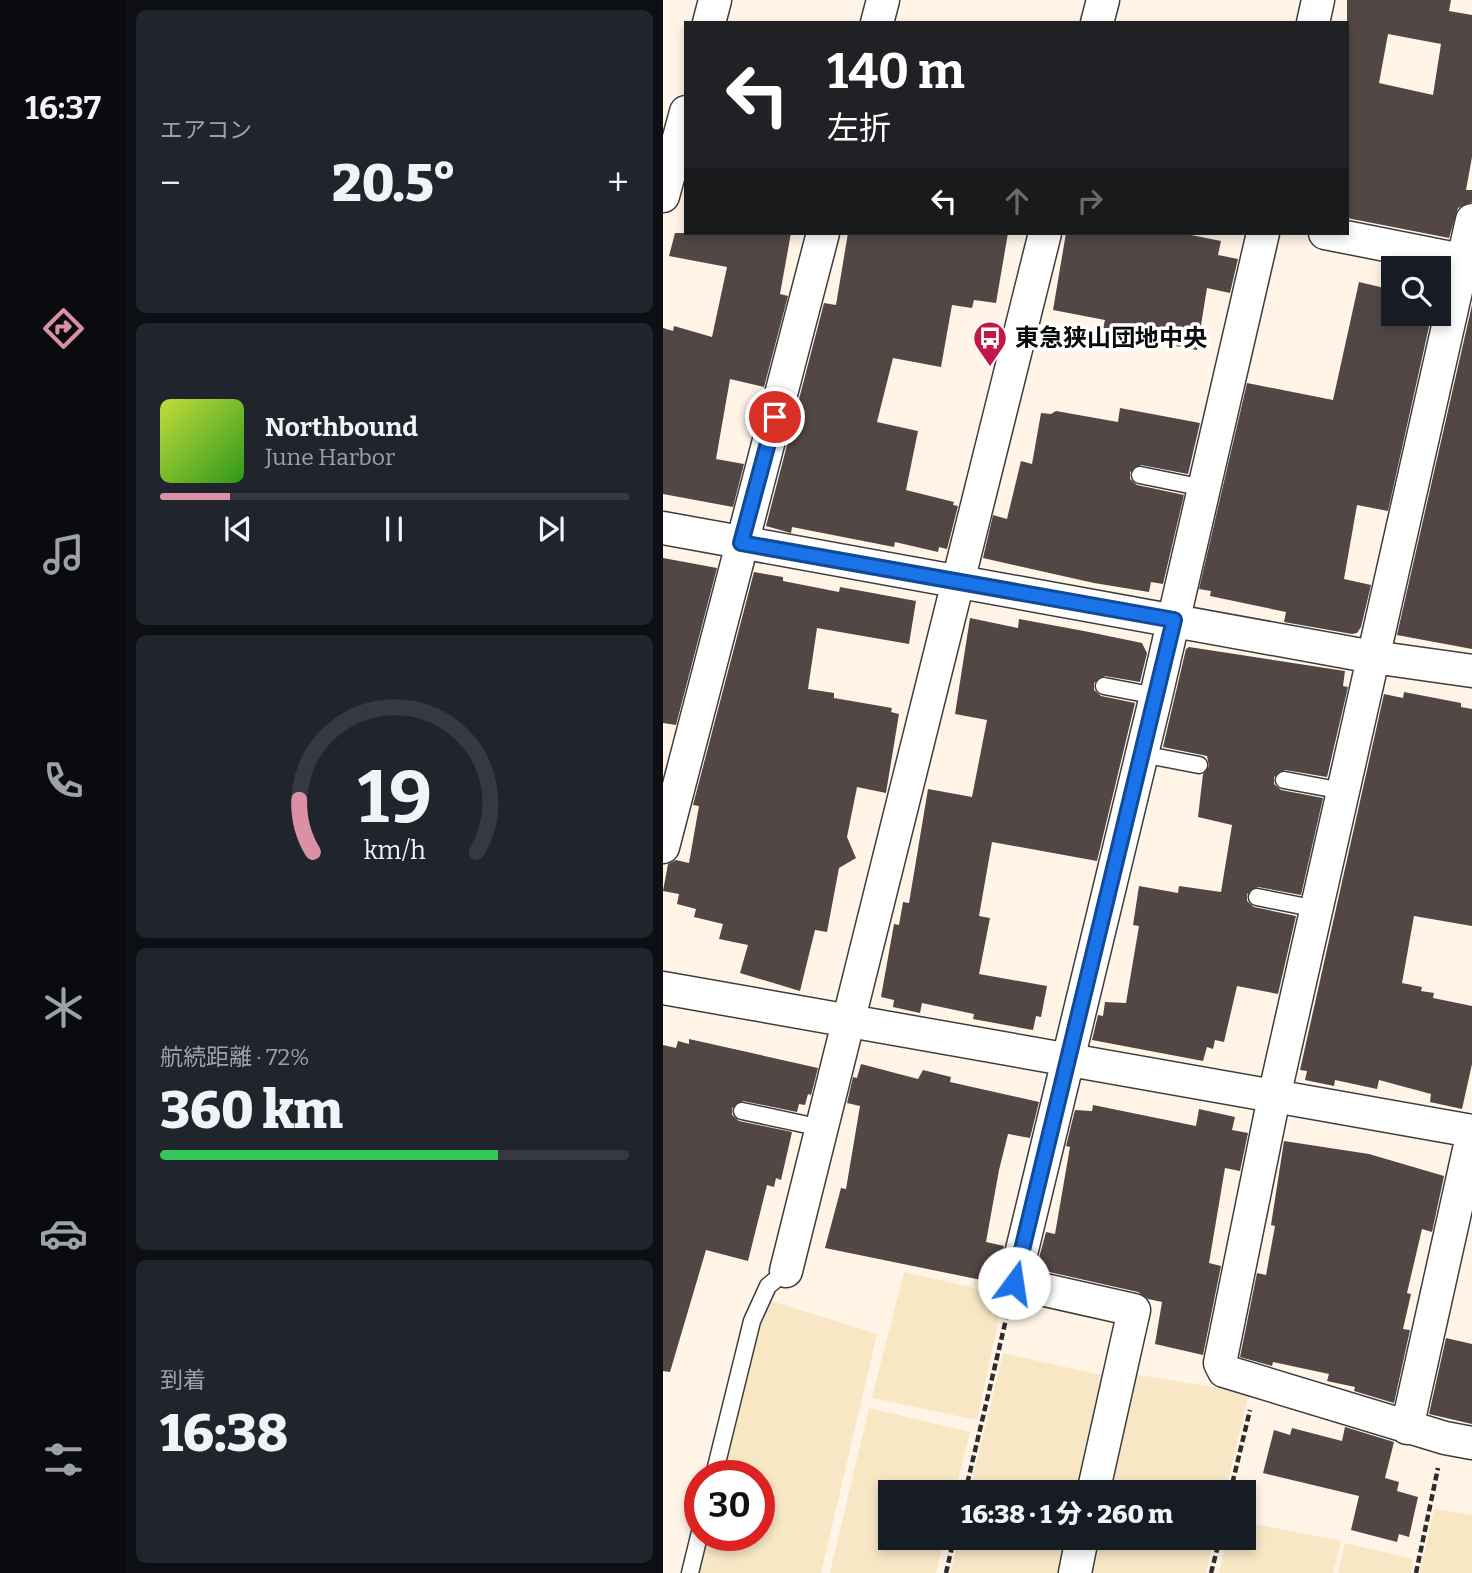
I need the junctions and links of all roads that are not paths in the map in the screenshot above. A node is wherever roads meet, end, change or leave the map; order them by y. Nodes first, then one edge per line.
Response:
1 (715, 0) edge
2 (883, 0) edge
3 (1103, 0) edge
4 (1318, 0) edge
5 (710, 21) edge
6 (878, 21) edge
7 (1098, 21) edge
8 (1313, 21) edge
9 (679, 119) edge
10 (663, 196) edge
11 (1472, 220) edge
12 (822, 235) edge
13 (1044, 235) edge
14 (1263, 235) edge
15 (1335, 235) edge
16 (1467, 261) edge
17 (1140, 475) dead end
18 (1204, 488) junction
19 (663, 528) edge
20 (741, 543) junction
21 (958, 580) junction
22 (1174, 620) junction
23 (1373, 657) junction
24 (1472, 671) edge
25 (1104, 686) dead end
26 (1157, 696) junction
27 (1142, 754) junction
28 (1199, 765) dead end
29 (1284, 780) dead end
30 (1343, 791) junction
31 (663, 846) edge
32 (1257, 897) dead end
33 (1317, 909) junction
34 (663, 988) edge
35 (849, 1021) junction
36 (1069, 1060) junction
37 (1274, 1097) junction
38 (742, 1111) dead end
39 (822, 1128) junction
40 (1472, 1134) edge
41 (786, 1271) joint
42 (1407, 1428) junction
43 (1458, 1441) edge
44 (718, 1460) edge
45 (1096, 1480) edge
46 (1080, 1550) edge
47 (695, 1551) edge
48 (690, 1573) edge
49 (1075, 1573) edge

1 - 5 street
2 - 6 street
3 - 7 street
4 - 8 street
9 - 10 street
11 - 16 street
12 - 20 street
13 - 21 street
14 - 18 street
15 - 16 street
16 - 23 street
17 - 18 lane
18 - 22 street
19 - 20 street
20 - 21 street
20 - 31 street
21 - 22 street
21 - 35 street
22 - 23 street
22 - 26 street
23 - 24 street
23 - 30 street
25 - 26 lane
26 - 27 street
27 - 28 lane
27 - 36 street
29 - 30 lane
30 - 33 street
32 - 33 lane
33 - 37 street
34 - 35 street
35 - 36 street
35 - 39 street
36 - 37 street
36 - 45 street
37 - 40 street
37 - 42 street
38 - 39 lane
39 - 41 street
40 - 42 street
41 - 44 lane
42 - 43 street
46 - 49 street
47 - 48 lane

